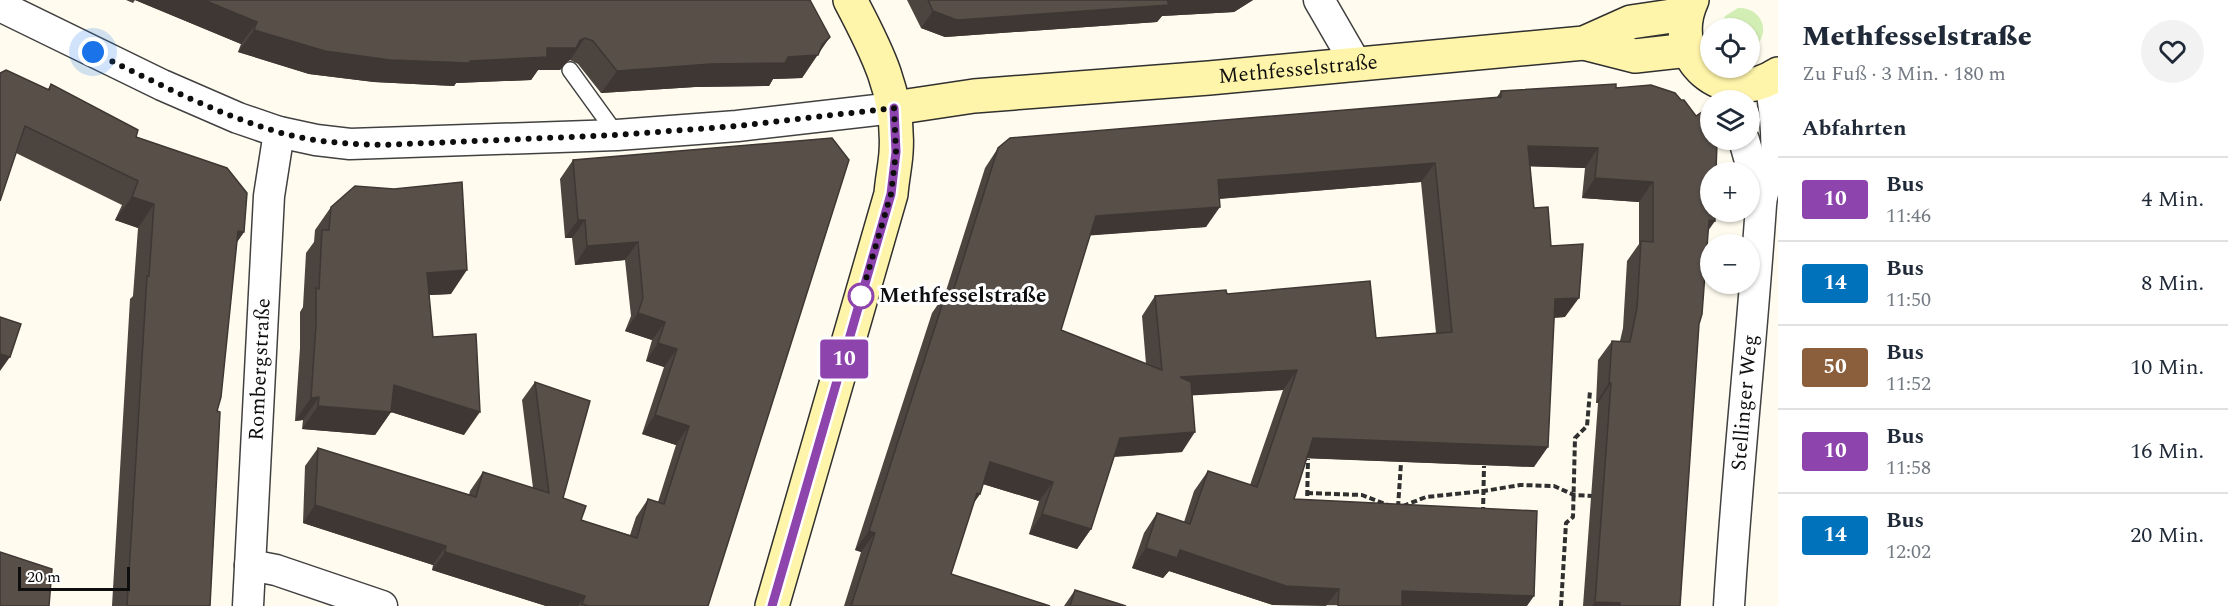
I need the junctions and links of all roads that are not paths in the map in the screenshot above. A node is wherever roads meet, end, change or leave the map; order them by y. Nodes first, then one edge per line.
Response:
1 (850, 0) edge
2 (1319, 0) edge
3 (0, 6) edge
4 (1689, 7) edge
5 (1584, 43) junction
6 (1689, 50) junction
7 (1356, 64) junction
8 (570, 70) edge
9 (1774, 77) edge
10 (1732, 90) edge
11 (1744, 90) edge
12 (894, 108) junction
13 (279, 132) junction
14 (617, 135) junction
15 (1747, 150) edge
16 (1761, 200) junction
17 (250, 565) junction
18 (248, 606) edge
19 (382, 606) edge
20 (772, 606) edge
21 (1729, 606) edge

1 - 12 street
2 - 7 street
3 - 13 street, Methfesselstraße
4 - 5 street, Methfesselstraße
4 - 6 street, Methfesselstraße
5 - 6 street, Methfesselstraße
5 - 7 street, Methfesselstraße
6 - 10 street, Methfesselstraße
7 - 12 street, Methfesselstraße
8 - 14 lane
9 - 11 street, Methfesselstraße
9 - 16 street, Stellinger Weg
12 - 14 street, Methfesselstraße
12 - 20 street
13 - 14 street, Methfesselstraße
13 - 17 street, Rombergstraße
15 - 16 street, Stellinger Weg
16 - 21 street, Stellinger Weg
17 - 18 street, Rombergstraße
17 - 19 street

